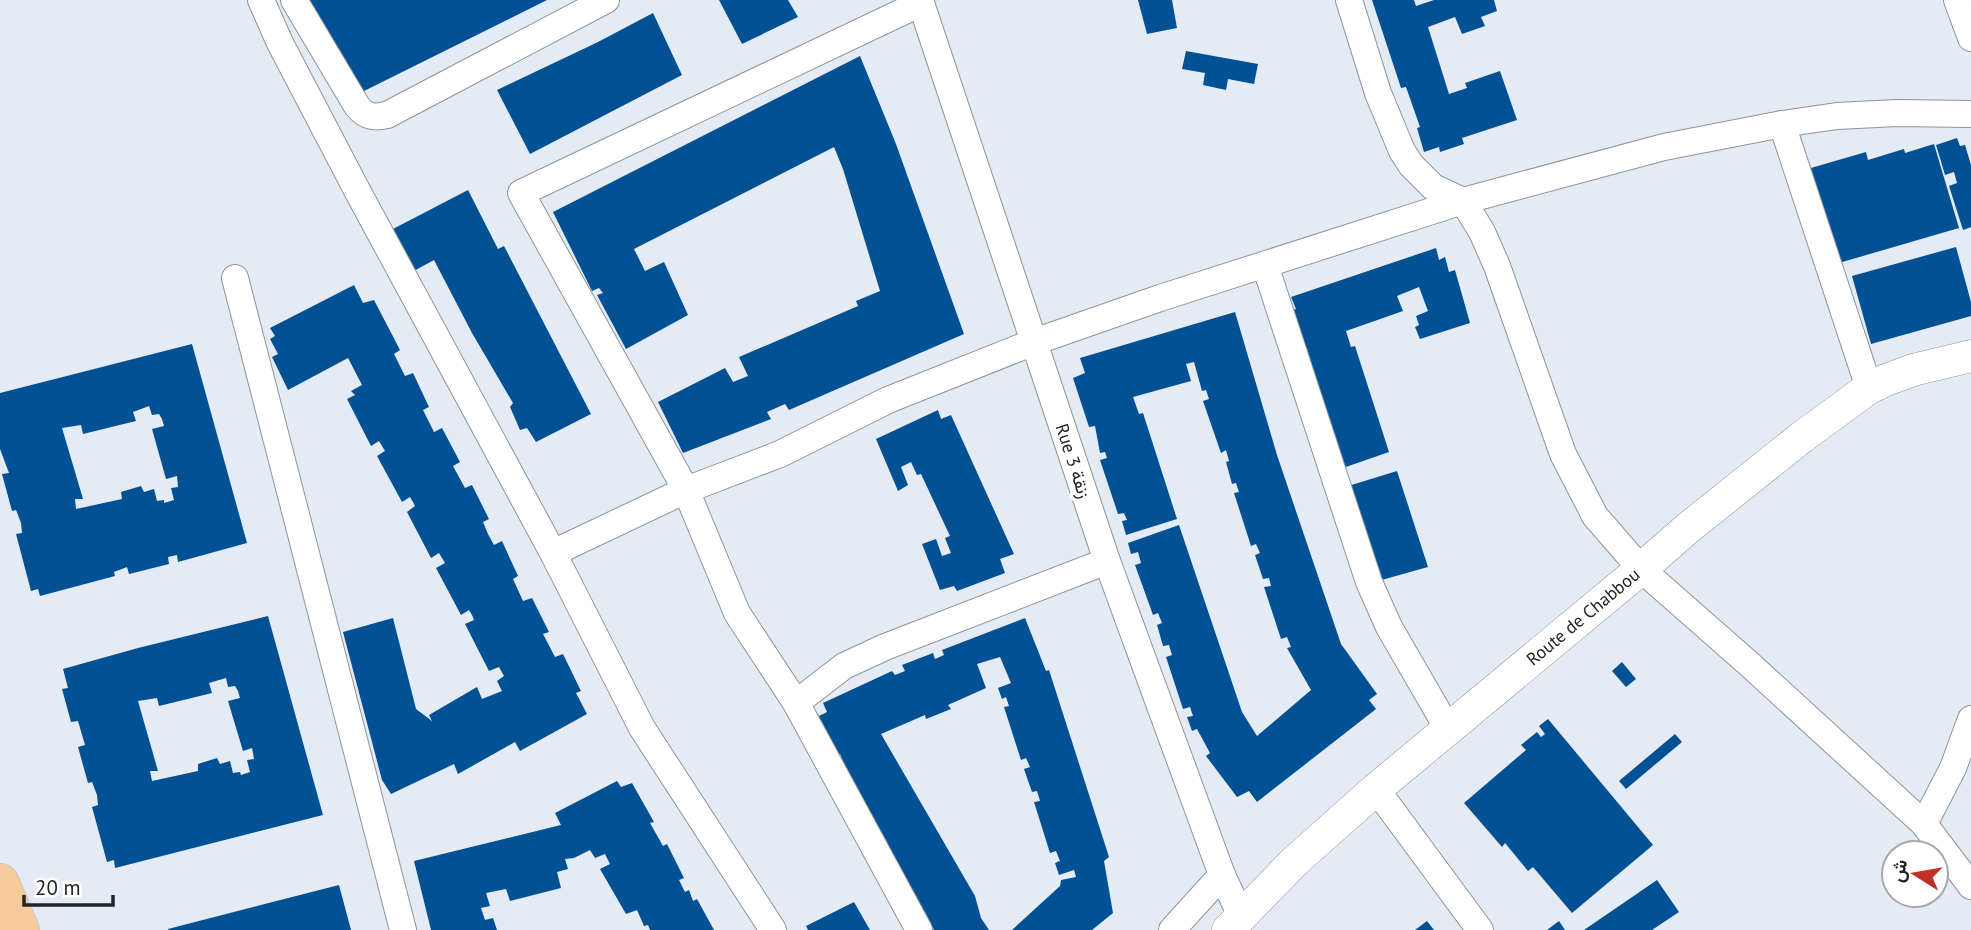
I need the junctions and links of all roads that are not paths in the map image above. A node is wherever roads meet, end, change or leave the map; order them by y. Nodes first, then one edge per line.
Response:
1 (261, 0) edge
2 (294, 0) edge
3 (606, 0) edge
4 (1349, 0) edge
5 (1957, 0) edge
6 (921, 2) edge
7 (1971, 38) edge
8 (1971, 114) edge
9 (1782, 124) junction
10 (1463, 201) junction
11 (1265, 265) junction
12 (235, 278) dead end
13 (1034, 342) junction
14 (1971, 356) edge
15 (1869, 388) junction
16 (686, 491) junction
17 (553, 553) junction
18 (1107, 561) junction
19 (1642, 569) junction
20 (796, 703) junction
21 (1971, 719) edge
22 (1448, 730) junction
23 (1376, 789) junction
24 (1924, 824) junction
25 (1222, 875) junction
26 (0, 883) edge
27 (1971, 886) edge
28 (1235, 923) edge
29 (20, 930) edge
30 (403, 930) edge
31 (773, 930) edge
32 (919, 930) edge
33 (1171, 930) edge
34 (1480, 930) edge

1 - 17 street
2 - 3 street
4 - 10 street
5 - 7 street
6 - 13 street, Rue 3 زنقة
6 - 16 street
8 - 9 street
9 - 10 street
9 - 15 street
10 - 11 street
10 - 19 street
11 - 13 street
11 - 22 street
12 - 30 street
13 - 16 street
13 - 18 street, Rue 3 زنقة
14 - 15 street, Route de Chabbou
15 - 19 street, Route de Chabbou
16 - 17 street
16 - 20 street
17 - 31 street
18 - 20 street
18 - 25 street, Rue 3 زنقة
19 - 22 street, Route de Chabbou
19 - 24 street
20 - 32 street
21 - 24 street
22 - 23 street, Route de Chabbou
23 - 28 street, Route de Chabbou
23 - 34 street
24 - 27 street
25 - 28 street, Rue 3 زنقة
25 - 33 street
26 - 29 highway

